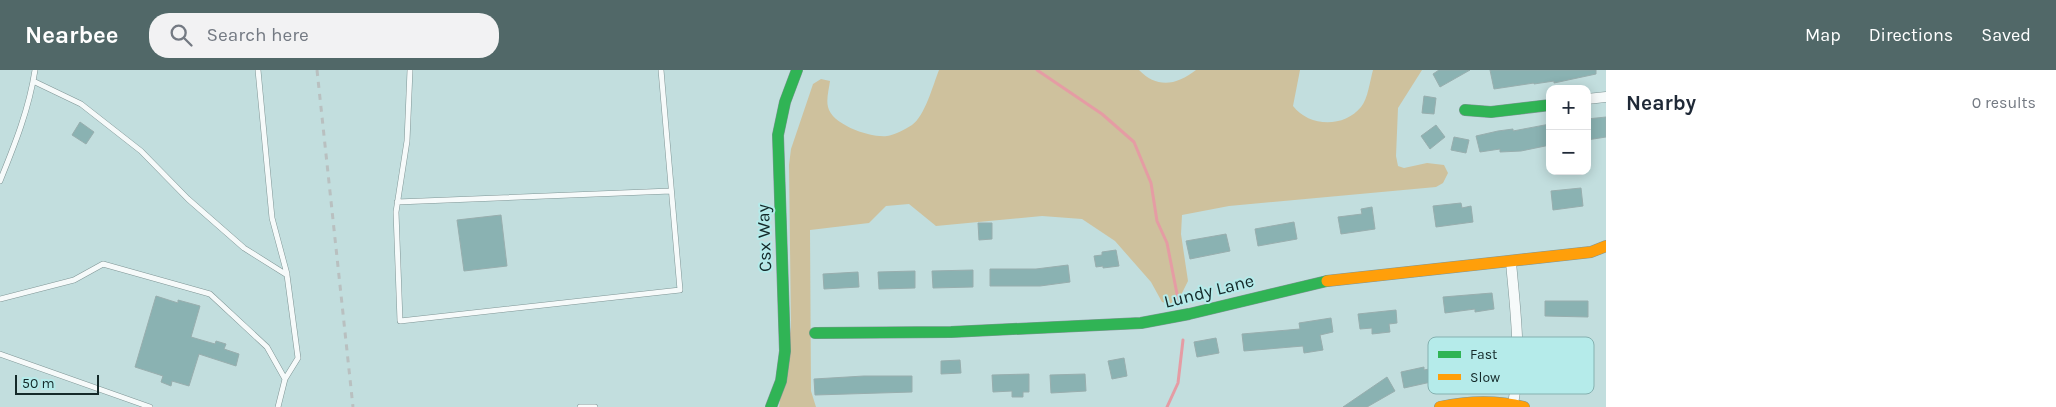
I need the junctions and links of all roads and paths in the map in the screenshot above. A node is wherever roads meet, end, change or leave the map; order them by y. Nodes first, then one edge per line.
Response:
1 (35, 70) edge
2 (258, 70) edge
3 (410, 70) edge
4 (661, 70) edge
5 (797, 70) edge
6 (33, 81) junction
7 (1606, 97) edge
8 (1591, 99) edge
9 (1546, 105) edge
10 (1465, 110) dead end
11 (0, 181) edge
12 (671, 191) junction
13 (397, 202) junction
14 (1606, 246) edge
15 (1511, 262) junction
16 (287, 274) junction
17 (0, 299) edge
18 (815, 333) dead end
19 (1517, 337) edge
20 (0, 354) edge
21 (285, 379) junction
22 (1518, 405) edge
23 (150, 407) edge
24 (278, 407) edge
25 (580, 407) edge
26 (595, 407) edge
27 (771, 407) edge
28 (1440, 407) edge

1 - 6 lane
2 - 16 lane
3 - 13 lane
4 - 12 lane
5 - 27 street, Csx Way
6 - 11 lane
6 - 16 lane
7 - 8 street
9 - 10 street
12 - 13 lane
12 - 13 lane
14 - 15 street, Lundy Lane
15 - 18 street, Lundy Lane
15 - 19 street
16 - 21 lane
17 - 21 lane
20 - 23 lane
21 - 24 lane
22 - 28 street
25 - 26 lane

